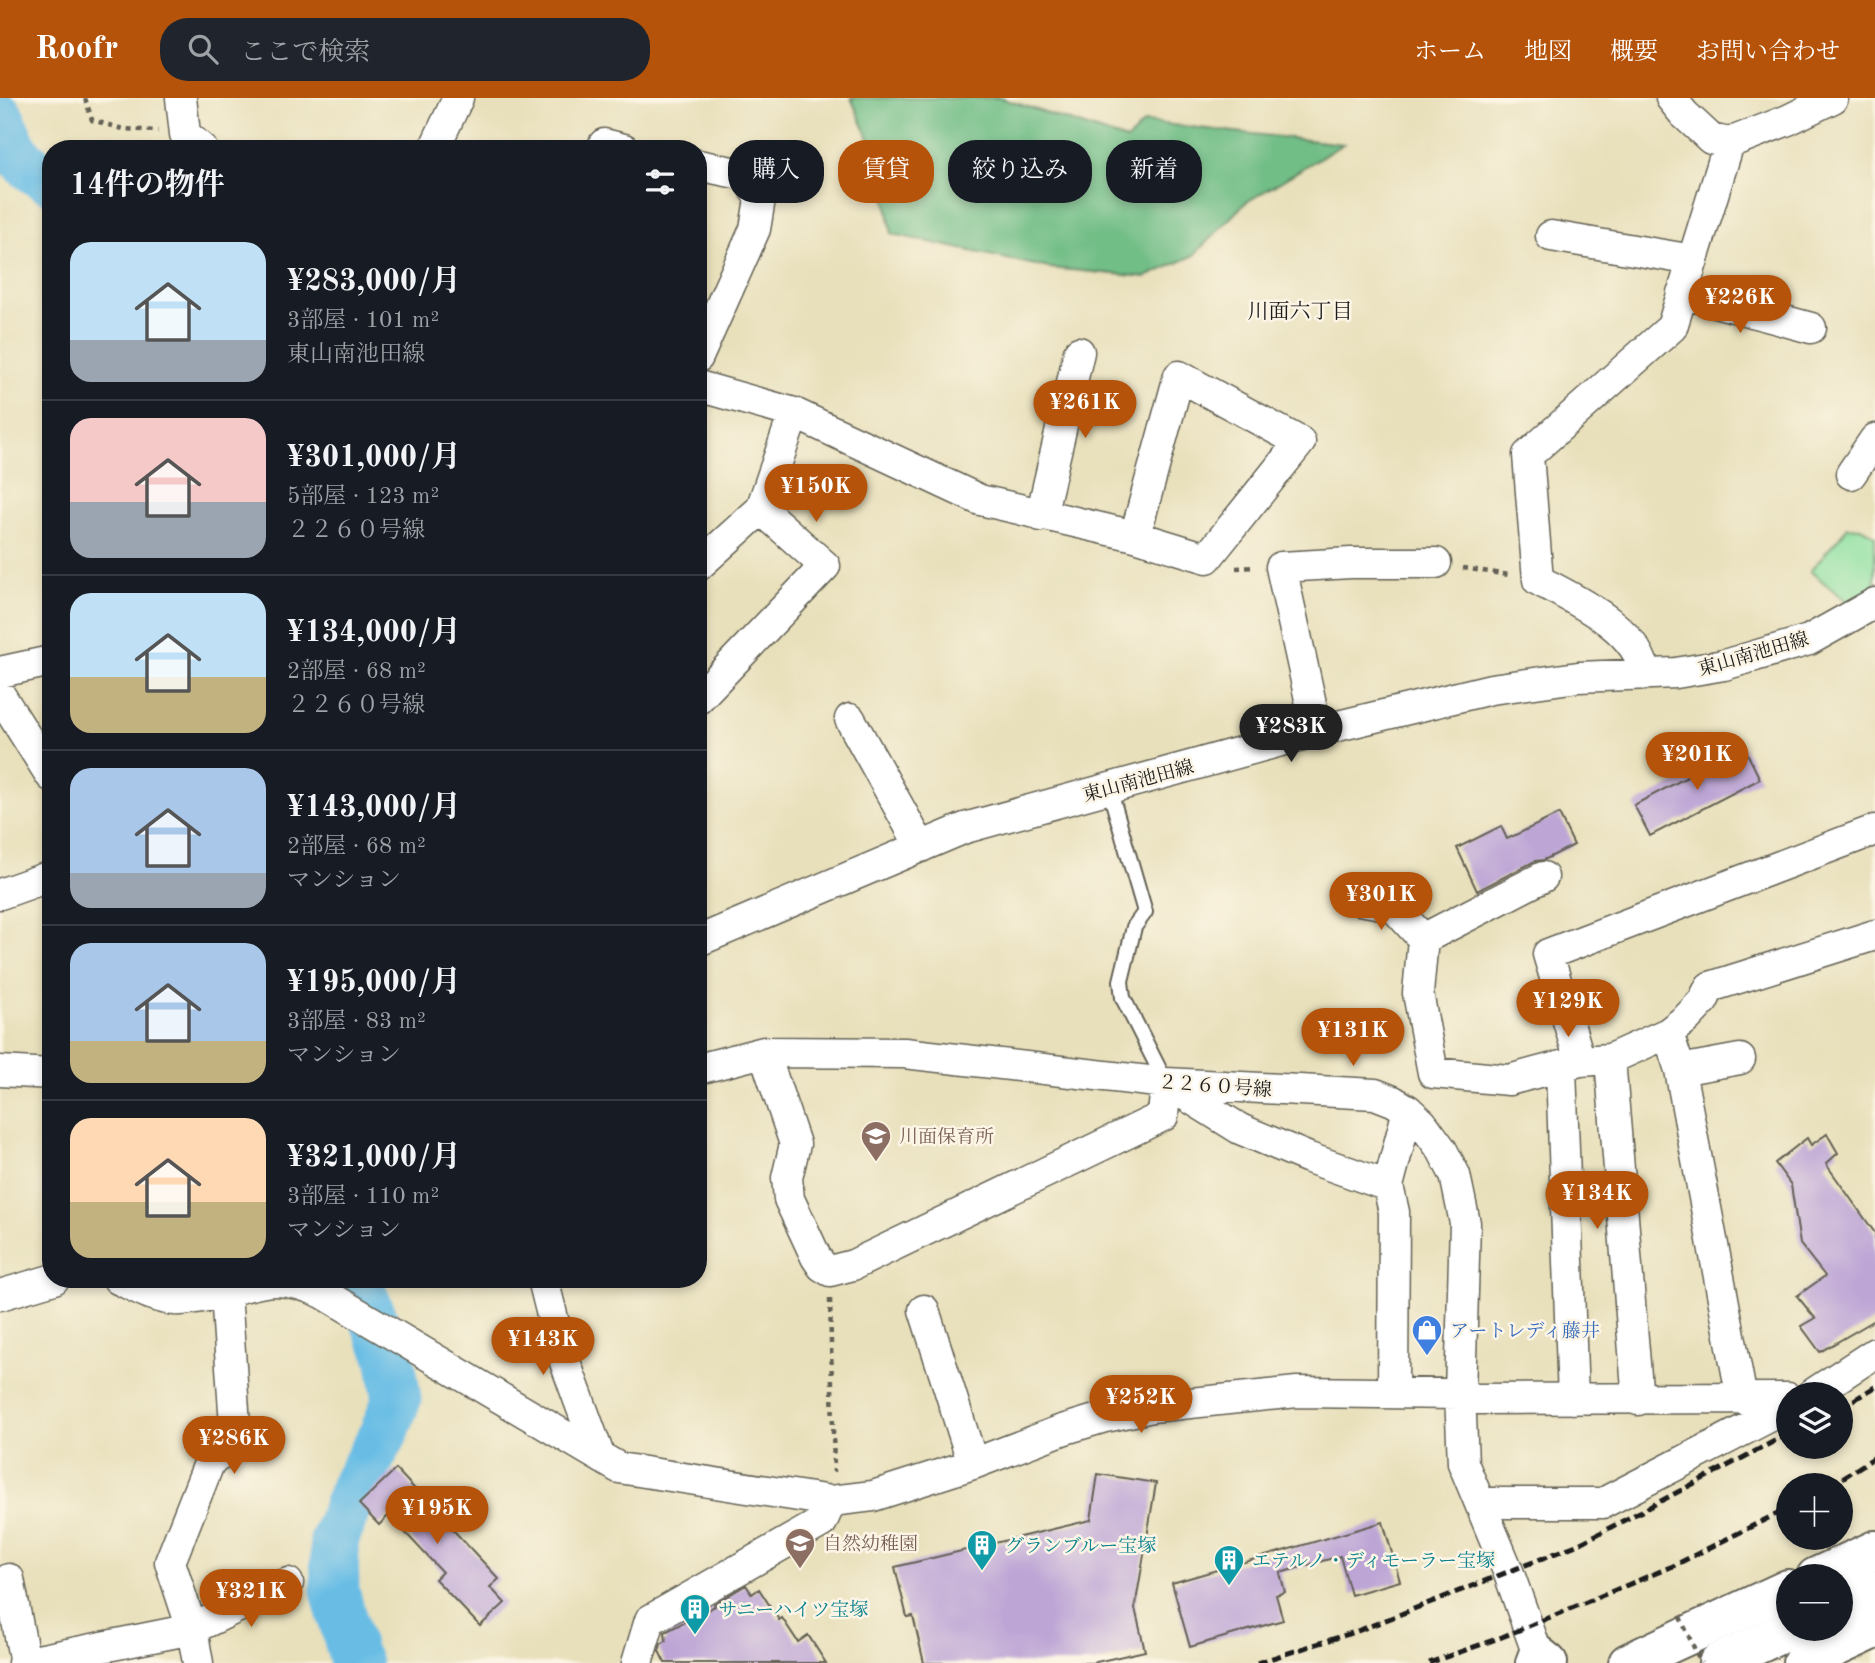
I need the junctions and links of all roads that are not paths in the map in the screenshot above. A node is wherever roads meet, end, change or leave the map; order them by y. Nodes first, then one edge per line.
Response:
1 (181, 98) edge
2 (458, 98) edge
3 (1671, 98) edge
4 (1833, 98) edge
5 (193, 140) edge
6 (438, 140) edge
7 (1729, 143) junction
8 (707, 167) edge
9 (1551, 236) dead end
10 (1693, 260) junction
11 (1682, 293) junction
12 (1811, 328) dead end
13 (707, 337) edge
14 (1079, 352) dead end
15 (707, 389) edge
16 (794, 413) junction
17 (1875, 439) edge
18 (1851, 474) dead end
19 (761, 509) junction
20 (1041, 516) junction
21 (1135, 536) junction
22 (707, 558) edge
23 (1436, 563) road end
24 (1875, 603) edge
25 (42, 663) edge
26 (0, 672) edge
27 (1645, 675) junction
28 (707, 690) edge
29 (0, 695) edge
30 (850, 719) dead end
31 (1317, 731) junction
32 (42, 762) edge
33 (1110, 788) junction
34 (1875, 830) edge
35 (921, 846) junction
36 (1543, 877) dead end
37 (42, 880) edge
38 (1, 896) edge
39 (1354, 899) dead end
40 (1875, 935) edge
41 (707, 936) edge
42 (1423, 939) junction
43 (1668, 1033) junction
44 (764, 1052) junction
45 (1609, 1059) junction
46 (1740, 1059) dead end
47 (1570, 1064) junction
48 (707, 1067) edge
49 (1680, 1070) junction
50 (0, 1071) edge
51 (42, 1073) edge
52 (1433, 1073) junction
53 (1166, 1083) junction
54 (1415, 1117) junction
55 (1388, 1186) junction
56 (42, 1282) edge
57 (138, 1288) edge
58 (239, 1288) edge
59 (310, 1288) edge
60 (545, 1288) edge
61 (226, 1293) junction
62 (0, 1294) edge
63 (924, 1310) dead end
64 (1875, 1353) edge
65 (1831, 1382) edge
66 (1393, 1392) junction
67 (1460, 1394) junction
68 (1776, 1398) edge
69 (1573, 1399) junction
70 (1742, 1399) junction
71 (1638, 1400) junction
72 (1776, 1413) edge
73 (599, 1455) junction
74 (973, 1464) junction
75 (831, 1501) junction
76 (1481, 1503) junction
77 (1875, 1550) edge
78 (1844, 1564) edge
79 (9, 1579) dead end
80 (288, 1583) dead end
81 (1875, 1590) edge
82 (1776, 1595) edge
83 (1853, 1600) edge
84 (192, 1629) junction
85 (1875, 1629) edge
86 (1776, 1636) edge
87 (1540, 1660) edge
88 (24, 1663) edge
89 (198, 1663) edge
90 (636, 1663) edge
91 (1628, 1663) edge
92 (1718, 1663) edge
93 (1802, 1663) edge

1 - 5 street
2 - 6 street
3 - 7 street
4 - 7 street
7 - 10 street
8 - 13 street
9 - 10 street
10 - 11 street
11 - 12 street
11 - 27 street
14 - 20 street
15 - 16 street
16 - 19 street
16 - 20 street
17 - 18 street
19 - 22 street
19 - 28 street
20 - 21 street
21 - 21 street
23 - 31 street
24 - 27 street, 東山南池田線
25 - 26 street
27 - 31 street, 東山南池田線
29 - 32 street
30 - 35 street
31 - 33 street, 東山南池田線
33 - 35 street, 東山南池田線
33 - 53 lane
34 - 47 street
35 - 41 street, 東山南池田線
36 - 42 street
37 - 38 street
39 - 42 street
40 - 43 street
42 - 52 street
43 - 45 street
43 - 49 street
44 - 48 street, ２２６０号線
44 - 53 street, ２２６０号線
44 - 53 street
45 - 47 street
45 - 71 street
46 - 49 street
47 - 52 street
47 - 69 street
49 - 70 street
50 - 51 street
52 - 54 street
53 - 54 street, ２２６０号線
53 - 55 street
54 - 55 street
54 - 67 street, ２２６０号線
55 - 66 street
56 - 62 street
57 - 61 street
58 - 61 street
59 - 73 street
60 - 73 street
61 - 84 street
63 - 74 street
64 - 65 street
66 - 67 street
66 - 74 street
67 - 69 street
67 - 76 street, ２２６０号線
68 - 70 street
69 - 71 street
70 - 71 street
72 - 76 street
73 - 75 street
74 - 75 street
75 - 90 street
76 - 87 street, ２２６０号線
77 - 78 main road
79 - 88 street
80 - 84 street
81 - 83 main road
82 - 91 main road
84 - 88 street
84 - 89 street
85 - 93 main road
86 - 92 main road

